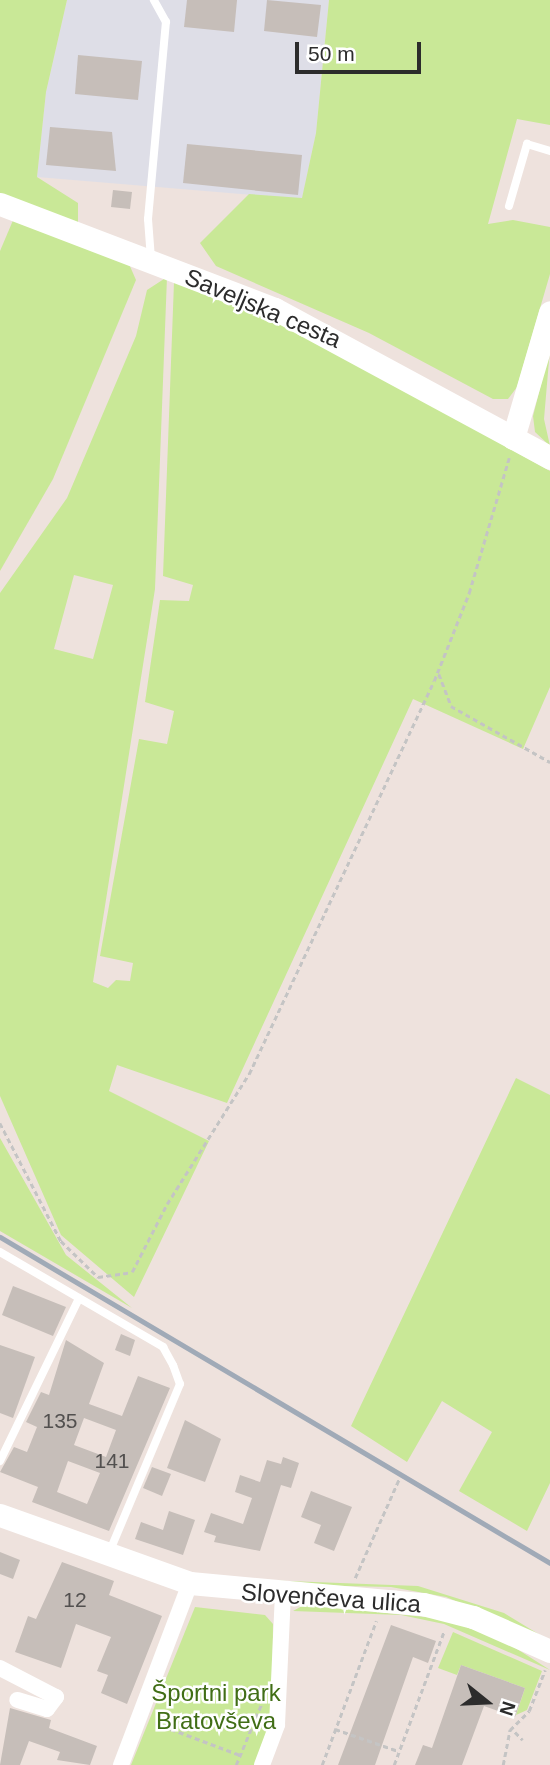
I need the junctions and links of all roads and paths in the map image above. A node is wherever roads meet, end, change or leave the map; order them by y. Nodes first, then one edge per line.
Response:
1 (154, 0) edge
2 (550, 150) edge
3 (0, 204) edge
4 (509, 206) dead end
5 (152, 262) junction
6 (550, 312) edge
7 (513, 438) junction
8 (550, 458) edge
9 (438, 671) junction
10 (550, 762) edge
11 (0, 1123) edge
12 (0, 1252) edge
13 (79, 1298) junction
14 (0, 1461) edge
15 (399, 1479) dead end
16 (0, 1515) edge
17 (108, 1556) junction
18 (354, 1578) dead end
19 (190, 1583) junction
20 (283, 1595) junction
21 (378, 1614) dead end
22 (445, 1628) dead end
23 (548, 1661) edge
24 (0, 1668) edge
25 (17, 1700) dead end
26 (258, 1705) dead end
27 (139, 1717) junction
28 (335, 1729) junction
29 (515, 1732) junction
30 (523, 1740) dead end
31 (399, 1751) junction
32 (240, 1755) junction
33 (121, 1765) edge
34 (236, 1765) edge
35 (262, 1765) edge
36 (322, 1765) edge
37 (394, 1765) edge
38 (503, 1765) edge

1 - 5 lane
2 - 4 lane
3 - 5 street, Saveljska cesta
5 - 7 street, Saveljska cesta
6 - 7 street
7 - 8 street, Saveljska cesta
7 - 9 path
9 - 10 path
9 - 11 path
12 - 13 lane
13 - 14 lane
13 - 17 lane
15 - 18 path
16 - 17 street, Slovenčeva ulica
17 - 19 street, Slovenčeva ulica
19 - 20 street, Slovenčeva ulica
19 - 27 street
20 - 23 street, Slovenčeva ulica
20 - 35 street
21 - 28 path
22 - 31 path
23 - 29 path
24 - 25 street
26 - 32 path
27 - 32 path
27 - 33 street
28 - 31 path
28 - 36 path
29 - 30 path
29 - 38 path
31 - 37 path
32 - 34 path

